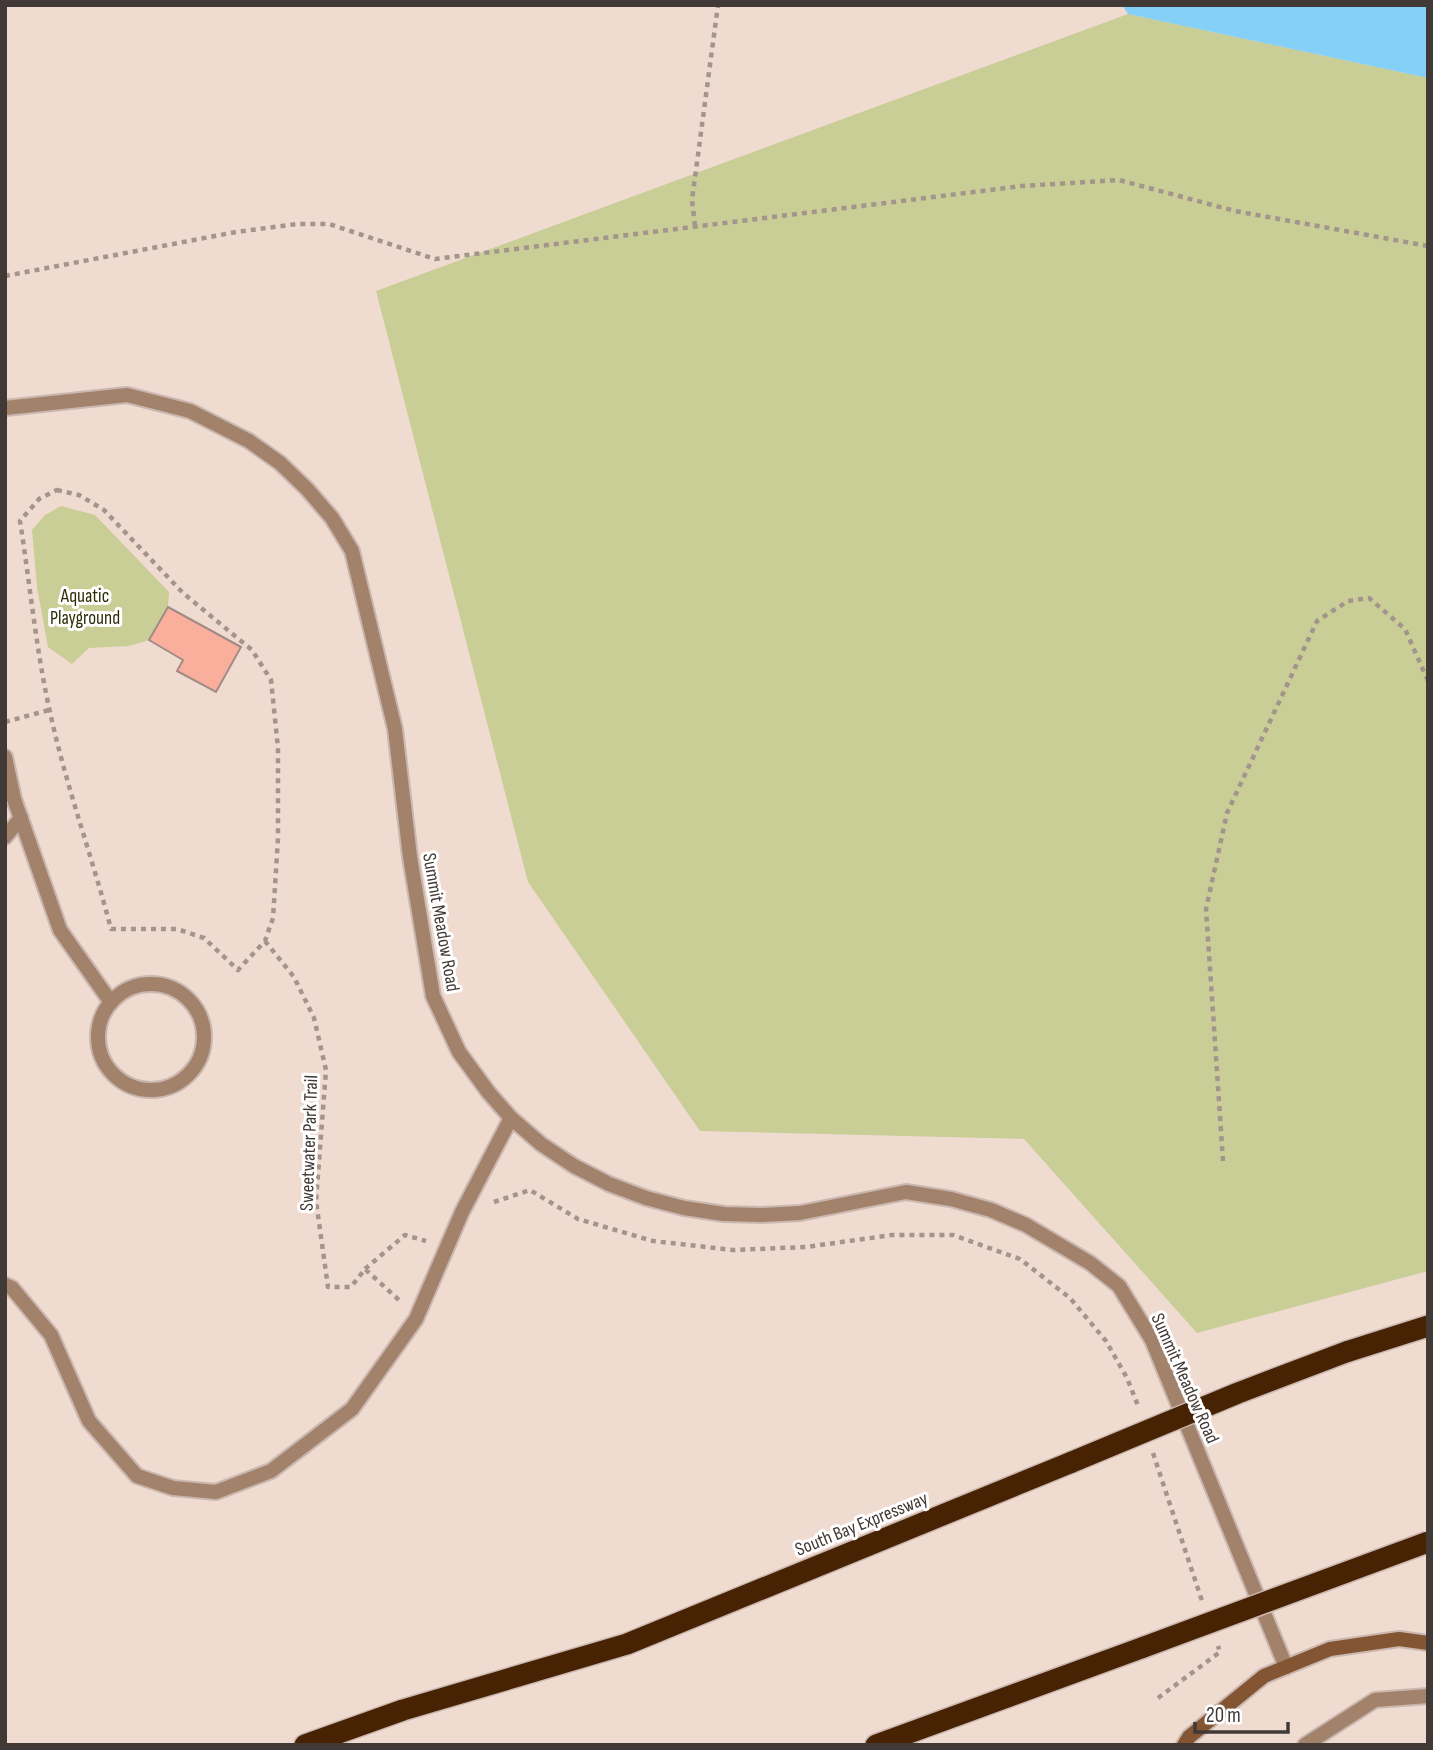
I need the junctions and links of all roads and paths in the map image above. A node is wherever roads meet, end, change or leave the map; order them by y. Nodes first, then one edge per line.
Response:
1 (718, 5) edge
2 (695, 227) junction
3 (1428, 246) edge
4 (5, 276) edge
5 (5, 408) edge
6 (1428, 681) edge
7 (49, 710) junction
8 (5, 722) edge
9 (5, 757) edge
10 (21, 818) junction
11 (5, 837) edge
12 (265, 941) junction
13 (110, 1001) junction
14 (511, 1118) junction
15 (1223, 1161) dead end
16 (462, 1212) junction
17 (365, 1269) junction
18 (5, 1284) edge
19 (416, 1319) junction
20 (1428, 1326) edge
21 (1140, 1409) dead end
22 (1152, 1448) dead end
23 (1428, 1542) edge
24 (1207, 1614) dead end
25 (1215, 1639) dead end
26 (1428, 1643) edge
27 (1286, 1667) junction
28 (1428, 1696) edge
29 (1158, 1698) dead end
30 (305, 1745) edge
31 (876, 1745) edge
32 (1184, 1745) edge
33 (1305, 1745) edge

1 - 2 path
2 - 3 path
2 - 4 path
5 - 14 street, Summit Meadow Road
6 - 15 path
7 - 8 path
7 - 12 path
7 - 12 path
9 - 10 street
10 - 11 street
10 - 13 street
12 - 17 path, Sweetwater Park Trail
13 - 13 street
14 - 16 street
14 - 27 street, Summit Meadow Road
16 - 17 path
16 - 19 street
16 - 21 path
17 - 19 path
18 - 19 street
20 - 30 highway, South Bay Expressway, bridge
22 - 24 path
23 - 31 highway, bridge
25 - 29 path
26 - 27 street
27 - 32 street
28 - 33 street

